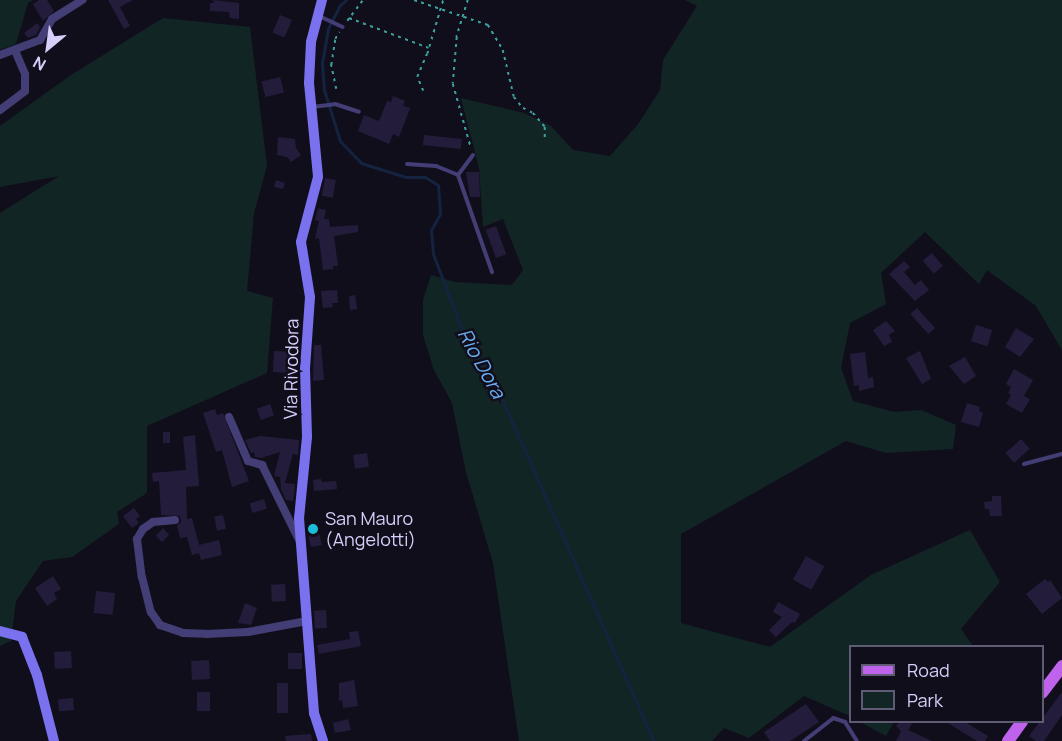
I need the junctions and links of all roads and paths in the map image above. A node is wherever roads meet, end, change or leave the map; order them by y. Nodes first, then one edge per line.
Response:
1 (83, 0) edge
2 (322, 0) edge
3 (363, 0) edge
4 (414, 0) edge
5 (442, 0) edge
6 (468, 0) edge
7 (441, 9) junction
8 (463, 16) junction
9 (323, 18) junction
10 (348, 18) junction
11 (343, 27) junction
12 (429, 48) junction
13 (15, 50) junction
14 (0, 54) edge
15 (336, 89) dead end
16 (423, 92) dead end
17 (317, 106) junction
18 (0, 110) edge
19 (359, 112) dead end
20 (545, 139) dead end
21 (473, 155) joint
22 (407, 164) dead end
23 (458, 175) junction
24 (492, 272) dead end
25 (229, 417) dead end
26 (1062, 454) edge
27 (1024, 464) dead end
28 (175, 520) dead end
29 (301, 543) junction
30 (307, 621) junction
31 (0, 631) edge
32 (1062, 666) edge
33 (1044, 690) edge
34 (1021, 723) edge
35 (54, 741) edge
36 (323, 741) edge
37 (804, 741) edge
38 (857, 741) edge
39 (1008, 741) edge

1 - 13 street
2 - 9 street, Via Rivodora
3 - 10 path
4 - 7 path
5 - 7 path
6 - 8 path
7 - 8 path
7 - 12 path
8 - 20 path
8 - 21 path
9 - 11 lane
9 - 17 street, Via Rivodora
10 - 11 path
10 - 12 path
11 - 15 path
12 - 16 path
13 - 14 street
13 - 18 street
17 - 19 lane
17 - 29 street, Via Rivodora
21 - 23 lane
22 - 23 lane
23 - 24 lane
25 - 29 street
26 - 27 lane
28 - 30 street
29 - 30 street, Via Rivodora
30 - 36 street, Via Rivodora
31 - 35 street
32 - 33 main road
34 - 39 main road
37 - 38 lane

